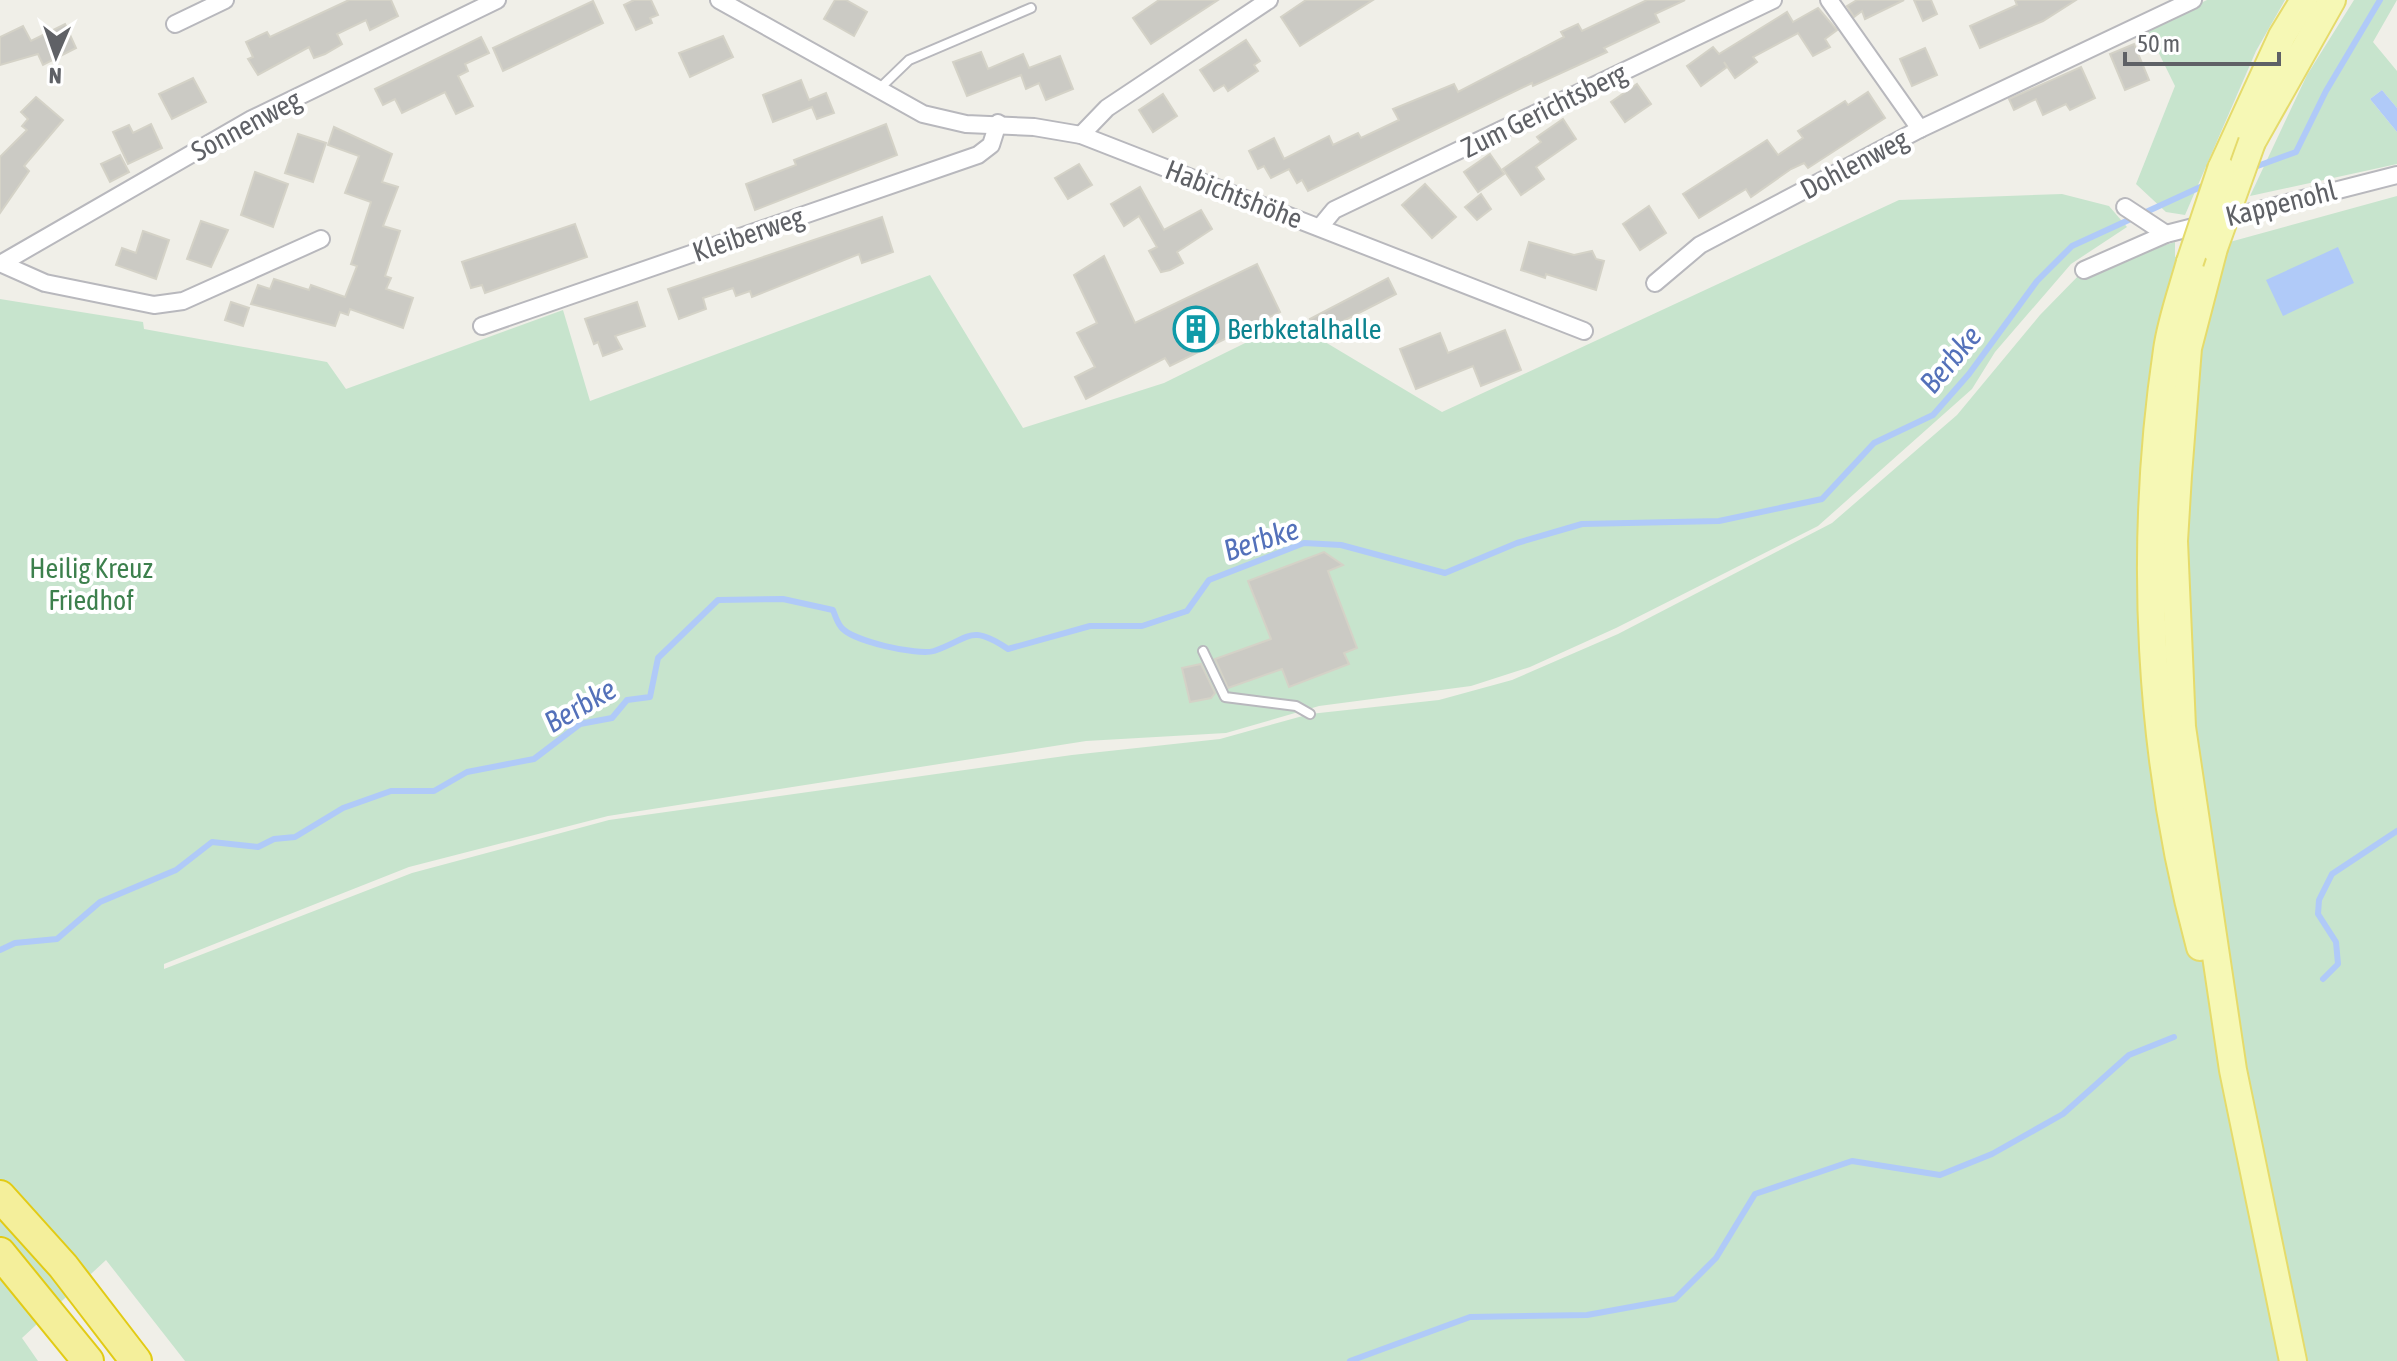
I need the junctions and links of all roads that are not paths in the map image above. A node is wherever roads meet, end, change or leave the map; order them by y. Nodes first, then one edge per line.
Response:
1 (225, 0) edge
2 (497, 0) edge
3 (719, 0) edge
4 (1269, 0) edge
5 (1773, 0) edge
6 (1829, 0) edge
7 (2193, 0) edge
8 (2304, 0) edge
9 (2332, 0) edge
10 (1031, 8) dead end
11 (175, 24) dead end
12 (879, 89) junction
13 (998, 123) junction
14 (1920, 129) junction
15 (1081, 135) junction
16 (2397, 175) edge
17 (2125, 207) dead end
18 (1320, 227) junction
19 (2166, 234) junction
20 (321, 239) dead end
21 (1, 263) edge
22 (2084, 270) dead end
23 (1655, 283) dead end
24 (482, 326) dead end
25 (1584, 331) dead end
26 (1203, 651) dead end
27 (1310, 714) dead end
28 (2233, 1070) junction
29 (0, 1196) edge
30 (0, 1253) edge
31 (88, 1361) edge
32 (136, 1361) edge
33 (2293, 1361) edge

1 - 11 street
2 - 21 street, Sonnenweg
3 - 12 street, Habichtshöhe
4 - 15 street
5 - 18 street, Zum Gerichtsberg
6 - 14 street, Dohlenweg
7 - 14 street
8 - 28 main road, bridge
9 - 28 main road, bridge
10 - 12 lane
12 - 13 street, Habichtshöhe
13 - 15 street, Habichtshöhe
13 - 24 street, Kleiberweg
14 - 23 street, Dohlenweg
15 - 18 street, Habichtshöhe
16 - 19 street, Kappenohl
17 - 19 street
18 - 25 street, Habichtshöhe
19 - 22 street, Kappenohl
20 - 21 street, Sonnenweg
26 - 27 lane
28 - 33 main road
29 - 32 highway
30 - 31 highway

